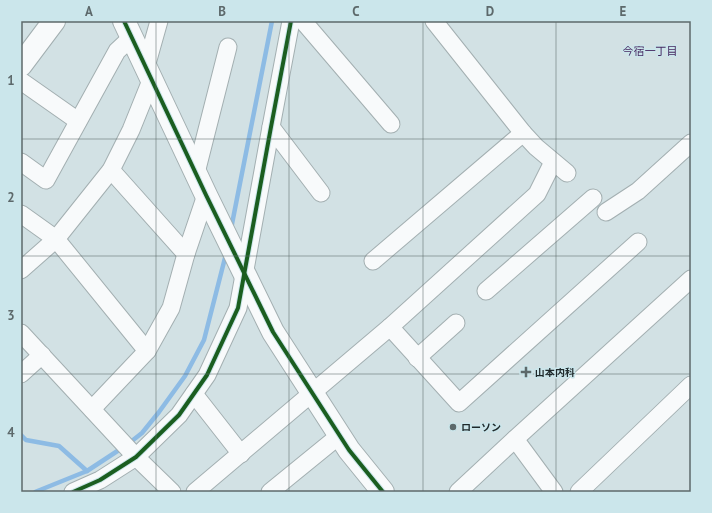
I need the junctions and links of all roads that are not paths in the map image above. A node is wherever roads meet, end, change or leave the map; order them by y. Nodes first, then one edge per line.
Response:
1 (54, 21) edge
2 (159, 21) edge
3 (291, 21) edge
4 (303, 21) edge
5 (434, 21) edge
6 (128, 29) edge
7 (228, 47) dead end
8 (21, 65) edge
9 (149, 72) junction
10 (21, 81) edge
11 (78, 121) junction
12 (391, 124) dead end
13 (271, 127) junction
14 (523, 133) junction
15 (691, 143) edge
16 (21, 162) edge
17 (553, 162) junction
18 (111, 170) junction
19 (196, 173) junction
20 (567, 174) dead end
21 (321, 193) dead end
22 (206, 195) junction
23 (593, 198) dead end
24 (606, 212) dead end
25 (21, 214) edge
26 (56, 239) junction
27 (638, 242) dead end
28 (186, 254) junction
29 (373, 261) dead end
30 (21, 270) edge
31 (245, 275) junction
32 (689, 287) edge
33 (486, 292) dead end
34 (456, 323) dead end
35 (390, 328) junction
36 (21, 333) edge
37 (147, 351) junction
38 (42, 355) junction
39 (417, 358) junction
40 (21, 374) edge
41 (691, 385) edge
42 (313, 393) junction
43 (194, 394) junction
44 (92, 409) junction
45 (340, 435) junction
46 (515, 439) junction
47 (241, 454) junction
48 (134, 455) junction
49 (73, 492) edge
50 (172, 492) edge
51 (195, 492) edge
52 (270, 492) edge
53 (383, 492) edge
54 (458, 492) edge
55 (554, 492) edge
56 (579, 492) edge

1 - 8 street
2 - 9 street
3 - 13 street
4 - 12 street
5 - 14 street
6 - 9 street
6 - 11 street
7 - 19 street
9 - 18 street
9 - 19 street
10 - 11 street
11 - 16 street
13 - 21 street
13 - 31 street
14 - 17 street
14 - 29 street
15 - 24 street
17 - 20 street
17 - 35 street
18 - 26 street
18 - 28 street
19 - 22 street
22 - 28 street
22 - 31 street
23 - 33 street
25 - 26 street
26 - 30 street
26 - 37 street
27 - 39 street
28 - 37 street
31 - 42 street
31 - 43 street
32 - 46 street
34 - 39 street
35 - 39 street
35 - 42 street
36 - 38 street
37 - 44 street
38 - 40 street
38 - 44 street
41 - 56 street
42 - 45 street
42 - 47 street
43 - 47 street
43 - 48 street
44 - 48 street
45 - 52 street
45 - 53 street
46 - 54 street
46 - 55 street
47 - 51 street
48 - 49 street
48 - 50 street

